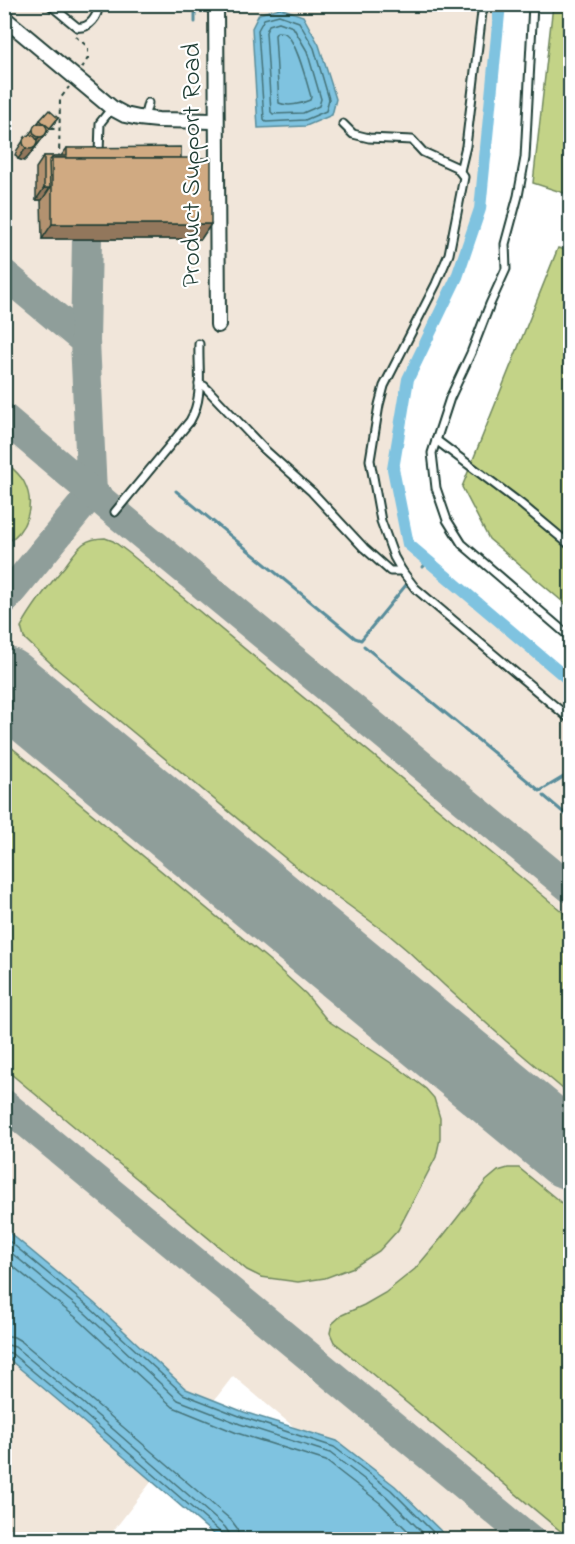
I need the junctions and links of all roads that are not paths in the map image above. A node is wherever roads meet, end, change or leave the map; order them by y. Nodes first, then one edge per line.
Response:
1 (49, 4) edge
2 (98, 4) edge
3 (216, 4) edge
4 (483, 4) edge
5 (533, 4) edge
6 (4, 18) edge
7 (148, 103) dead end
8 (112, 108) junction
9 (144, 118) junction
10 (216, 121) junction
11 (343, 124) dead end
12 (88, 153) edge
13 (99, 153) junction
14 (110, 153) edge
15 (460, 171) junction
16 (218, 325) dead end
17 (199, 344) dead end
18 (199, 384) junction
19 (436, 440) junction
20 (116, 512) dead end
21 (570, 545) edge
22 (402, 571) junction
23 (570, 637) edge
24 (570, 719) edge

1 - 2 lane
3 - 10 street, Product Support Road
4 - 15 lane
5 - 19 lane
6 - 8 street
7 - 9 lane
8 - 9 street
8 - 13 lane
9 - 10 street
10 - 16 street, Product Support Road
11 - 15 lane
12 - 13 lane
13 - 14 lane
15 - 22 lane
17 - 18 lane
18 - 20 lane
18 - 22 lane
19 - 21 lane
19 - 23 lane
22 - 24 lane

